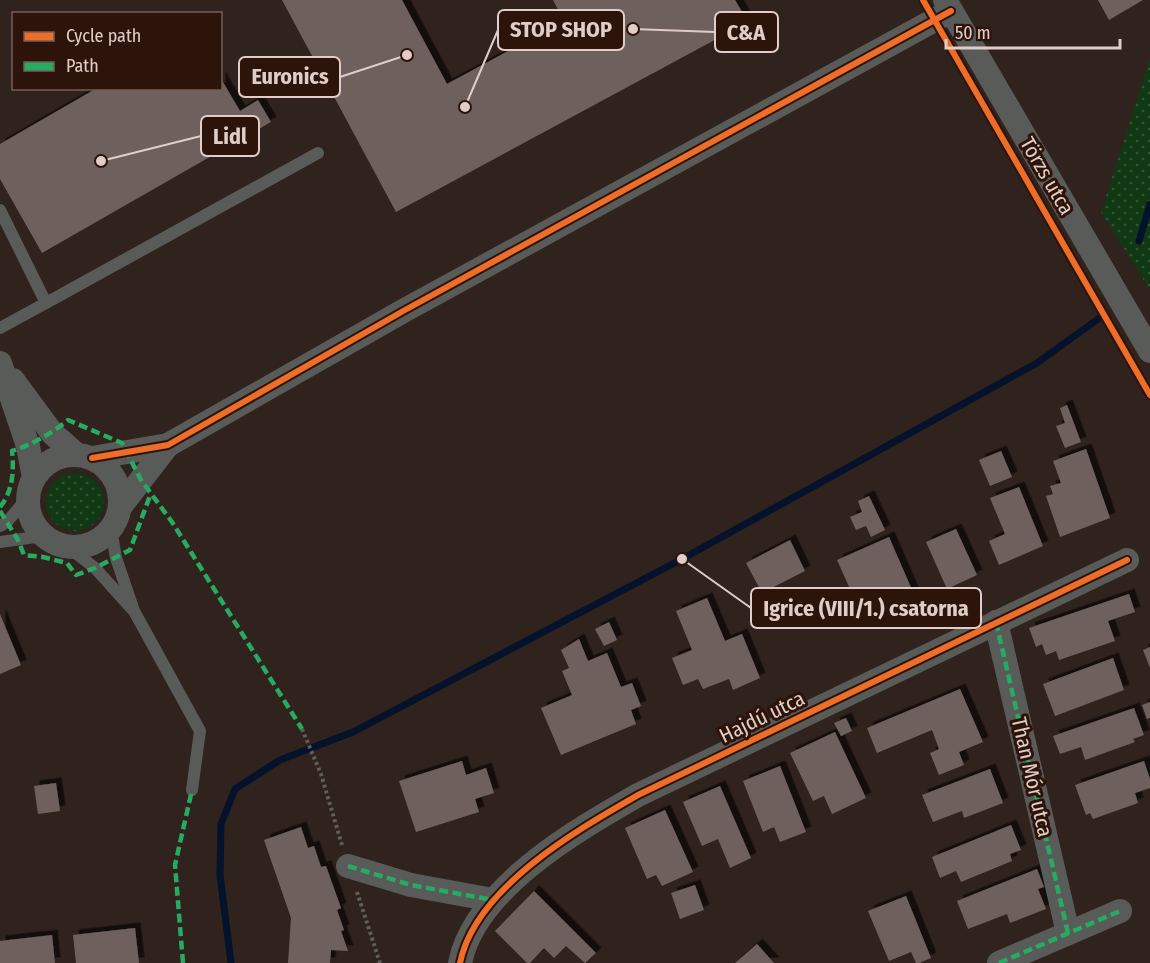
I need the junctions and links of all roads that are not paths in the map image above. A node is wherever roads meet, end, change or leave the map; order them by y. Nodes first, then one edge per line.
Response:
1 (948, 6) edge
2 (318, 153) dead end
3 (0, 210) edge
4 (46, 303) junction
5 (0, 328) edge
6 (1150, 351) edge
7 (0, 364) edge
8 (168, 445) junction
9 (85, 457) junction
10 (31, 488) junction
11 (115, 518) junction
12 (0, 526) edge
13 (43, 536) junction
14 (0, 542) edge
15 (68, 547) junction
16 (1127, 560) dead end
17 (134, 611) junction
18 (996, 622) junction
19 (192, 790) dead end
20 (348, 866) dead end
21 (493, 900) junction
22 (1120, 911) dead end
23 (1068, 933) junction
24 (460, 963) edge
25 (999, 963) edge

1 - 6 street, Törzs utca
1 - 8 street
2 - 4 lane
3 - 4 lane
4 - 5 lane
7 - 9 street
7 - 10 street
8 - 9 street
8 - 11 street
9 - 10 street
9 - 11 street
10 - 12 lane
10 - 13 street
11 - 15 street
11 - 17 lane
13 - 14 lane
13 - 15 street
15 - 17 lane
16 - 18 street, Hajdú utca
17 - 19 lane
18 - 21 street, Hajdú utca
18 - 23 street, Than Mór utca
20 - 21 street
21 - 24 street, Hajdú utca
22 - 23 street
23 - 25 street

